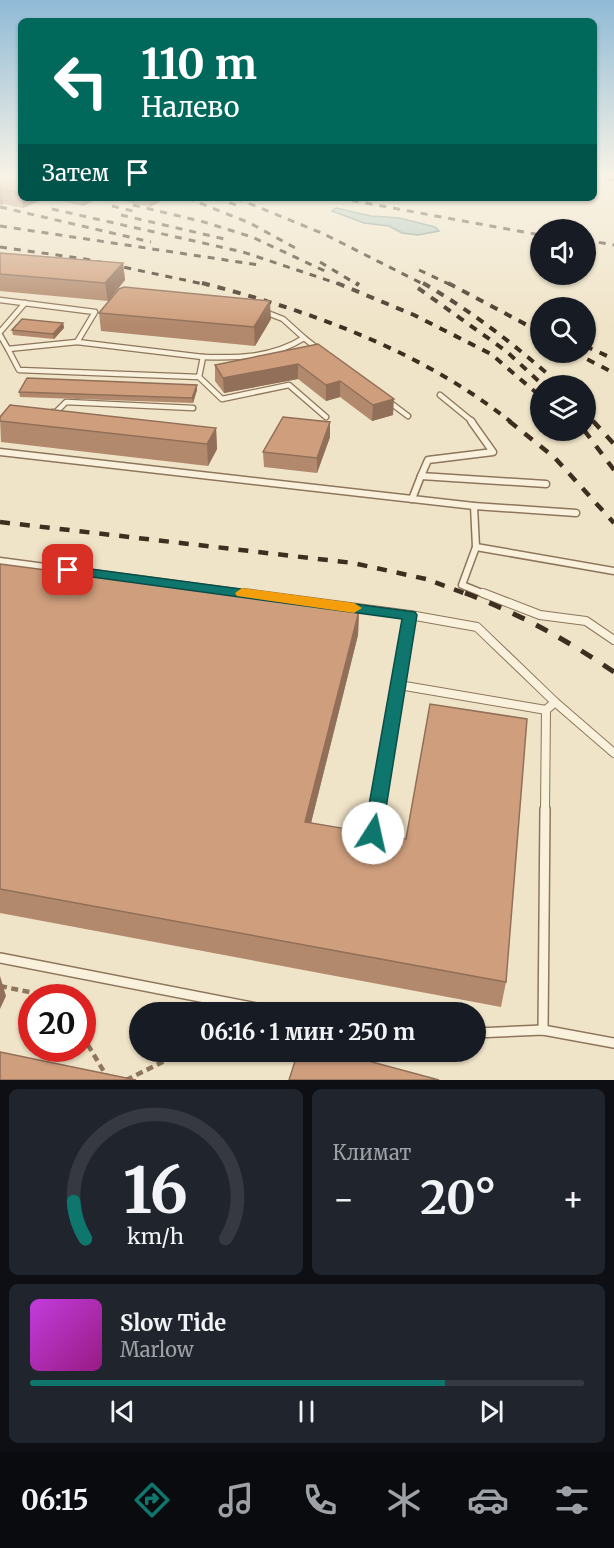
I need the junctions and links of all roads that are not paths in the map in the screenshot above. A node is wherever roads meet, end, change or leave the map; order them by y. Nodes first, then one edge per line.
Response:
1 (0, 300) edge
2 (25, 303) junction
3 (106, 308) edge
4 (254, 311) edge
5 (95, 312) junction
6 (0, 334) edge
7 (304, 338) junction
8 (77, 342) junction
9 (8, 349) junction
10 (322, 352) edge
11 (203, 357) junction
12 (199, 377) junction
13 (379, 394) edge
14 (440, 395) dead end
15 (193, 408) dead end
16 (45, 412) edge
17 (408, 416) dead end
18 (326, 417) dead end
19 (0, 452) edge
20 (421, 476) junction
21 (546, 484) dead end
22 (412, 499) junction
23 (474, 506) junction
24 (576, 513) dead end
25 (476, 547) junction
26 (0, 561) edge
27 (614, 571) edge
28 (410, 615) junction
29 (614, 640) edge
30 (399, 685) junction
31 (555, 702) junction
32 (546, 710) junction
33 (614, 753) edge
34 (373, 833) edge
35 (0, 958) edge
36 (226, 1002) edge
37 (543, 1030) junction
38 (486, 1033) edge
39 (614, 1043) edge

1 - 2 lane
2 - 5 lane
2 - 6 lane
3 - 5 lane
4 - 7 lane
5 - 8 lane
6 - 9 lane
7 - 10 lane
7 - 11 lane
8 - 9 lane
8 - 11 lane
9 - 12 lane
11 - 12 lane
12 - 18 lane
13 - 17 lane
14 - 20 lane
15 - 16 lane
19 - 22 lane
20 - 21 lane
20 - 22 lane
22 - 23 lane
23 - 24 lane
23 - 25 lane
25 - 27 lane
25 - 29 lane
26 - 28 lane
28 - 30 lane
28 - 31 lane
30 - 32 lane
30 - 34 lane
31 - 32 lane
31 - 33 lane
32 - 37 lane
35 - 36 lane
37 - 38 lane
37 - 39 lane

